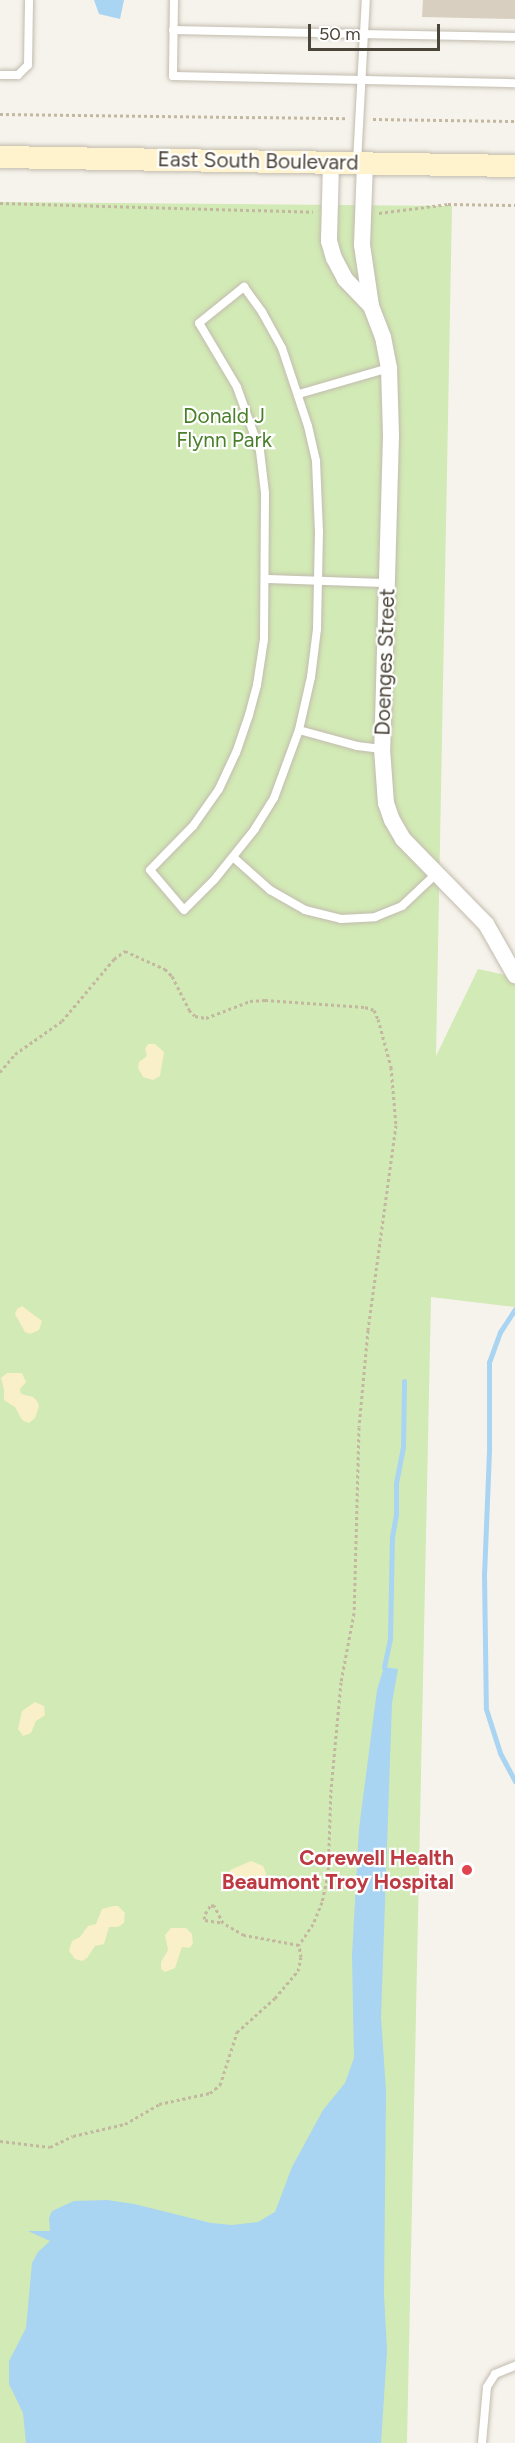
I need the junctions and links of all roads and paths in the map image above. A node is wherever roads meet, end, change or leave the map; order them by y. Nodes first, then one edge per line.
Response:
1 (29, 0) edge
2 (174, 0) edge
3 (366, 0) edge
4 (173, 30) junction
5 (364, 34) junction
6 (515, 37) edge
7 (0, 75) edge
8 (363, 80) junction
9 (515, 83) edge
10 (0, 114) edge
11 (343, 118) dead end
12 (374, 119) dead end
13 (515, 122) edge
14 (0, 157) edge
15 (331, 163) junction
16 (361, 163) junction
17 (515, 166) edge
18 (0, 203) edge
19 (515, 205) edge
20 (329, 213) junction
21 (363, 216) junction
22 (371, 306) junction
23 (389, 368) junction
24 (298, 394) junction
25 (265, 579) junction
26 (319, 581) junction
27 (387, 583) junction
28 (299, 730) junction
29 (382, 749) junction
30 (233, 857) junction
31 (436, 874) junction
32 (515, 975) edge
33 (0, 1072) edge
34 (223, 1923) junction
35 (299, 1945) junction
36 (0, 2141) edge
37 (515, 2366) edge
38 (482, 2443) edge

1 - 7 lane
2 - 4 lane
3 - 5 lane
4 - 5 lane
4 - 8 lane
5 - 6 lane
5 - 8 lane
8 - 9 lane
8 - 16 lane
10 - 11 path
12 - 13 path
14 - 15 street, East South Boulevard
15 - 16 street, East South Boulevard
15 - 20 street, Doenges Street
16 - 17 street, East South Boulevard
16 - 21 street, Doenges Street
18 - 20 path
19 - 21 path
20 - 22 street, Doenges Street
21 - 22 street, Doenges Street
22 - 23 street, Doenges Street
23 - 24 lane
23 - 27 street, Doenges Street
24 - 25 lane
24 - 26 lane
25 - 26 lane
25 - 30 lane
26 - 27 lane
26 - 28 lane
27 - 29 street, Doenges Street
28 - 29 lane
28 - 30 lane
29 - 31 street, Doenges Street
30 - 31 lane
31 - 32 street, Doenges Street
33 - 35 path
34 - 34 path
34 - 35 path
35 - 36 path
37 - 38 lane

